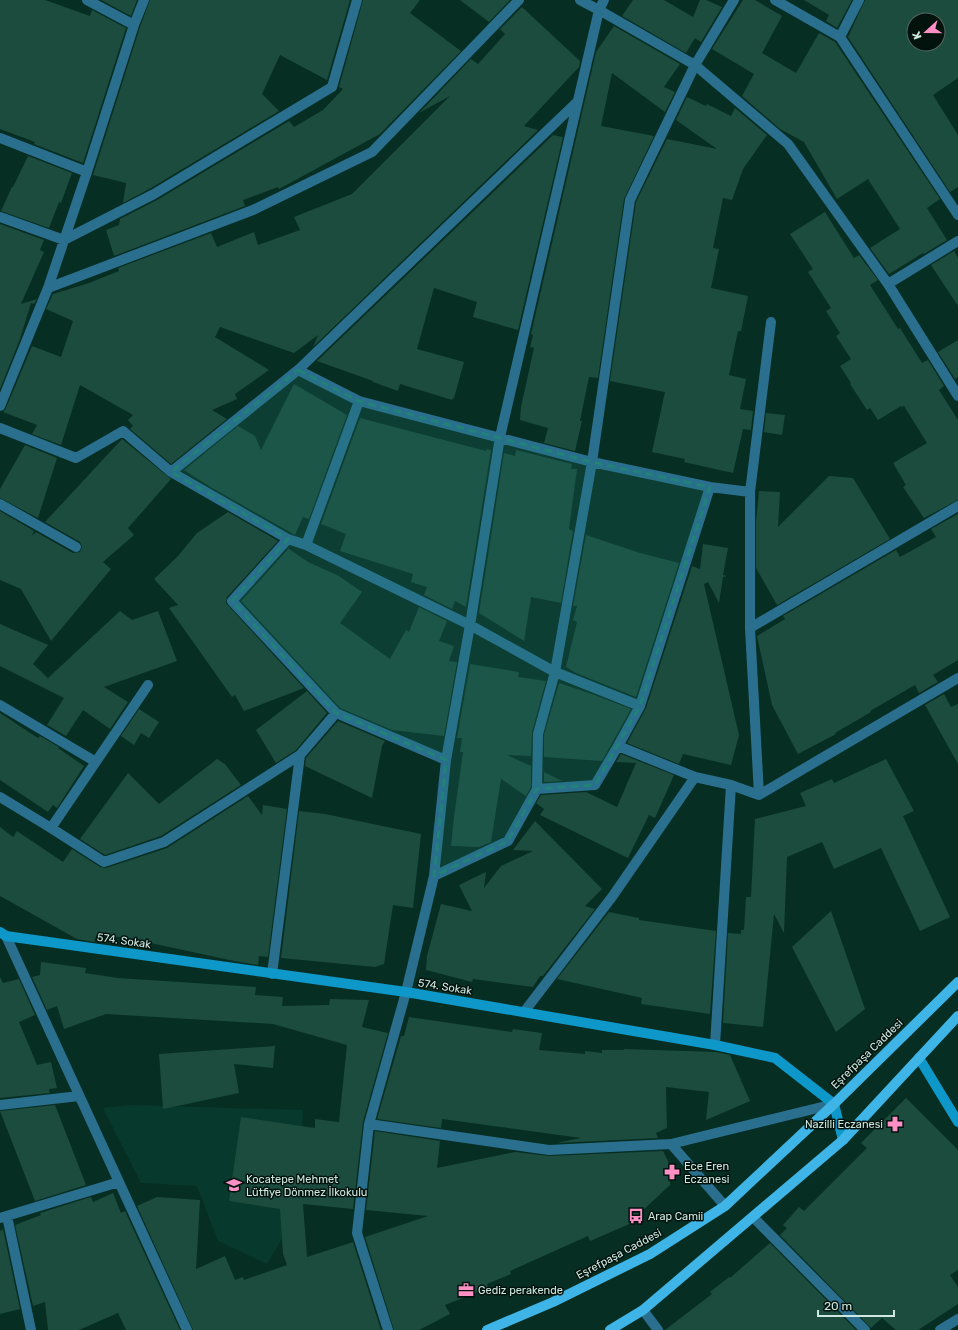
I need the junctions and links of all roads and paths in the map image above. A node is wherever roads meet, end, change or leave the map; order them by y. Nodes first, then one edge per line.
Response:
1 (87, 0) edge
2 (144, 0) edge
3 (357, 0) edge
4 (519, 0) edge
5 (580, 0) edge
6 (604, 0) edge
7 (734, 0) edge
8 (775, 0) edge
9 (859, 0) edge
10 (598, 10) junction
11 (134, 25) junction
12 (840, 37) junction
13 (695, 65) junction
14 (577, 102) junction
15 (0, 138) edge
16 (87, 172) junction
17 (958, 215) edge
18 (0, 217) edge
19 (64, 240) junction
20 (958, 241) edge
21 (888, 284) junction
22 (48, 288) junction
23 (771, 322) dead end
24 (298, 370) junction
25 (958, 396) edge
26 (359, 401) junction
27 (0, 406) edge
28 (0, 428) edge
29 (500, 437) junction
30 (592, 462) junction
31 (171, 472) junction
32 (710, 487) junction
33 (750, 492) junction
34 (0, 504) edge
35 (958, 506) edge
36 (288, 539) junction
37 (306, 545) junction
38 (76, 546) dead end
39 (470, 625) junction
40 (750, 628) junction
41 (555, 672) junction
42 (958, 678) edge
43 (148, 685) dead end
44 (0, 705) edge
45 (640, 706) junction
46 (336, 713) junction
47 (618, 746) junction
48 (300, 755) junction
49 (446, 760) junction
50 (96, 762) junction
51 (694, 777) junction
52 (731, 785) junction
53 (537, 789) junction
54 (759, 795) junction
55 (0, 797) edge
56 (51, 828) junction
57 (434, 876) junction
58 (3, 934) edge
59 (272, 974) junction
60 (958, 982) edge
61 (406, 992) junction
62 (524, 1012) junction
63 (958, 1016) edge
64 (715, 1045) junction
65 (919, 1058) junction
66 (79, 1096) junction
67 (834, 1104) junction
68 (0, 1105) edge
69 (958, 1122) edge
70 (369, 1124) junction
71 (843, 1140) junction
72 (671, 1144) junction
73 (119, 1182) junction
74 (725, 1206) junction
75 (4, 1217) edge
76 (753, 1217) junction
77 (643, 1310) junction
78 (958, 1319) edge
79 (30, 1330) edge
80 (187, 1330) edge
81 (388, 1330) edge
82 (487, 1330) edge
83 (610, 1330) edge
84 (658, 1330) edge
85 (865, 1330) edge
86 (940, 1330) edge

1 - 11 street
2 - 11 street
3 - 19 street
4 - 22 street
5 - 10 street
6 - 10 street
7 - 13 street
8 - 12 street
9 - 12 street
10 - 13 street
10 - 14 street
11 - 16 street
12 - 17 street
13 - 21 street
13 - 30 street
14 - 24 street
14 - 29 street
15 - 16 street
16 - 19 street
18 - 19 street
19 - 22 street
20 - 21 street
21 - 25 street
22 - 27 street
23 - 33 street
24 - 26 street
24 - 31 street
26 - 29 street
26 - 37 street
28 - 31 street
29 - 30 street
29 - 39 street
30 - 32 street
30 - 41 street
31 - 36 street
32 - 33 street
32 - 45 street
33 - 40 street
34 - 38 street
35 - 40 street
36 - 37 street
36 - 46 street
37 - 39 street
39 - 41 street
39 - 49 street
40 - 54 street
41 - 45 street
41 - 53 street
42 - 54 street
43 - 50 street
44 - 50 street
45 - 47 street
46 - 48 street
46 - 49 street
47 - 51 street
47 - 53 street
48 - 56 street
48 - 59 street
49 - 57 street
50 - 56 street
51 - 52 street
51 - 62 street
52 - 54 street
52 - 64 street
53 - 57 street
55 - 56 street
57 - 61 street
58 - 59 street, 574. Sokak
58 - 66 street
59 - 61 street, 574. Sokak
60 - 67 main road, Eşrefpaşa Caddesi
61 - 62 street, 574. Sokak
61 - 70 street
62 - 64 street, 574. Sokak
63 - 65 main road
64 - 67 street, 574. Sokak
65 - 69 street
65 - 71 main road
66 - 68 street
66 - 73 street
67 - 71 street
67 - 72 street
67 - 74 main road, Eşrefpaşa Caddesi
70 - 72 street
70 - 81 street
71 - 76 main road
72 - 74 street
73 - 75 street
73 - 80 street
74 - 82 main road, Eşrefpaşa Caddesi
75 - 79 street
76 - 77 main road
76 - 85 street
77 - 83 main road
77 - 84 street
78 - 86 street

